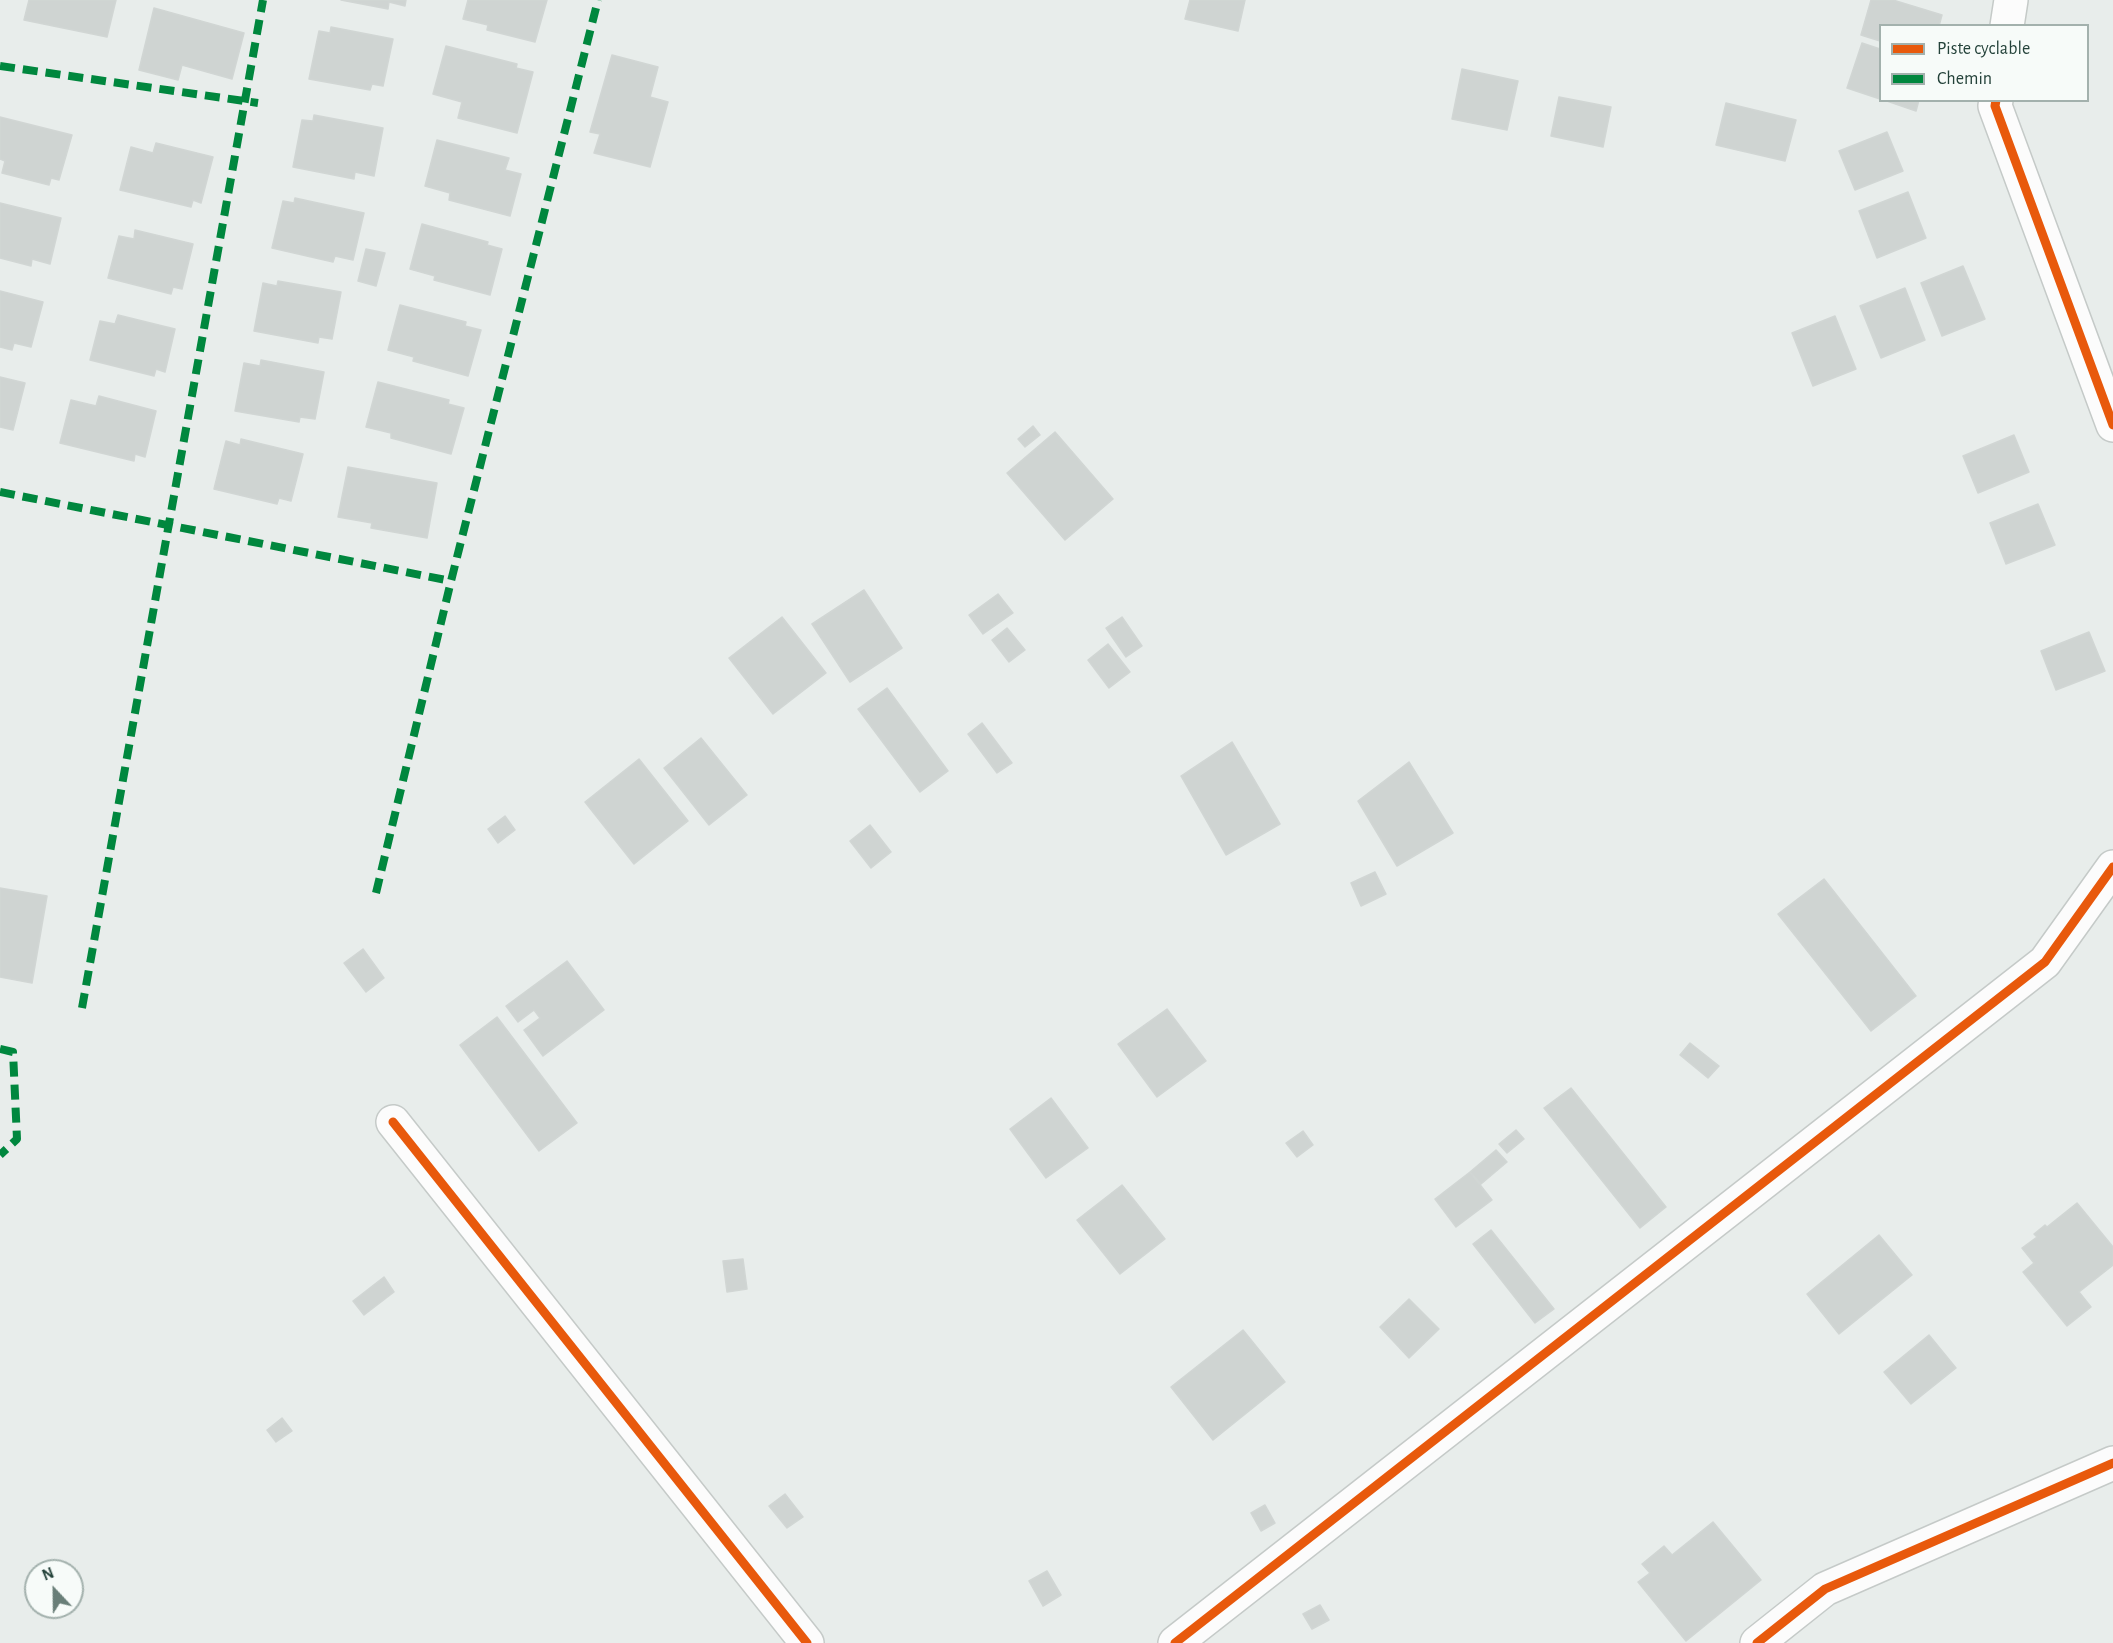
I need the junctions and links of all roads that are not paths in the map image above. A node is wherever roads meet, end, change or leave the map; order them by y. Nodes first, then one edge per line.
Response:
1 (2011, 0) edge
2 (2007, 24) edge
3 (1996, 102) edge
4 (2113, 425) edge
5 (2113, 867) edge
6 (393, 1122) dead end
7 (2113, 1462) edge
8 (807, 1643) edge
9 (1175, 1643) edge
10 (1757, 1643) edge

1 - 2 street
3 - 4 street
5 - 9 street
6 - 8 street
7 - 10 street

